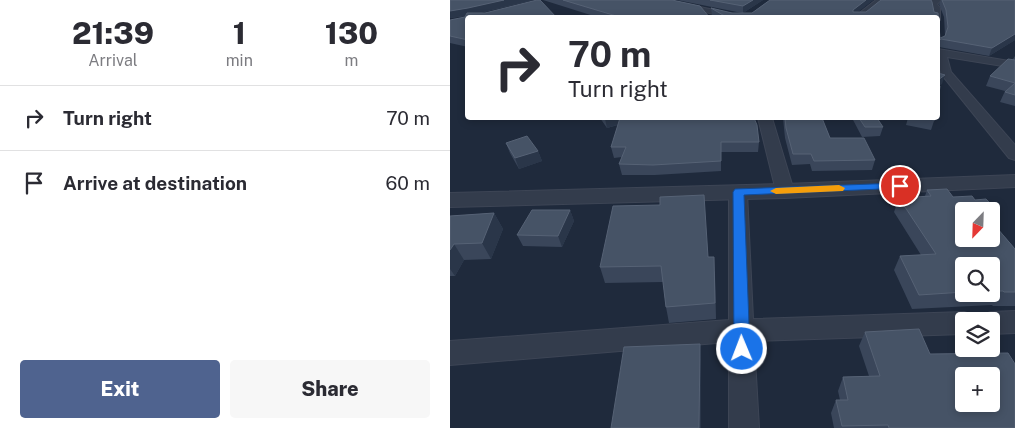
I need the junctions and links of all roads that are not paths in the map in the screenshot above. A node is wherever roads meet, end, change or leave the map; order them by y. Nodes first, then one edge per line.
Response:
1 (655, 0) edge
2 (704, 0) edge
3 (881, 0) edge
4 (936, 0) edge
5 (684, 6) junction
6 (738, 15) edge
7 (862, 15) edge
8 (937, 15) edge
9 (940, 52) edge
10 (1015, 65) edge
11 (766, 120) edge
12 (1015, 155) edge
13 (1015, 181) edge
14 (785, 191) junction
15 (738, 192) junction
16 (451, 202) edge
17 (1015, 322) edge
18 (955, 323) edge
19 (1000, 323) edge
20 (742, 330) junction
21 (450, 353) edge
22 (744, 428) edge

1 - 5 street
2 - 5 street
3 - 7 street
4 - 8 street
5 - 6 street
9 - 10 street
9 - 12 street
11 - 14 street
13 - 14 street
14 - 15 street
15 - 16 street
15 - 20 street
17 - 19 street
18 - 20 street
20 - 21 street
20 - 22 street

